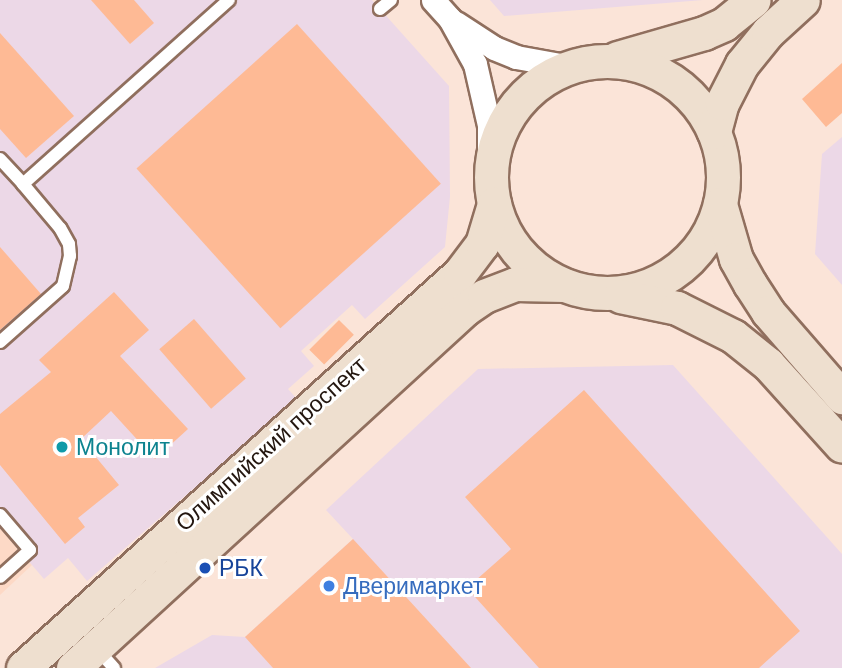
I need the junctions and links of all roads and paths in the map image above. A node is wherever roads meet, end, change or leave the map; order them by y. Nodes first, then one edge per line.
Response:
1 (229, 0) edge
2 (391, 0) edge
3 (433, 0) edge
4 (754, 0) edge
5 (803, 0) edge
6 (380, 9) dead end
7 (450, 19) junction
8 (615, 59) junction
9 (571, 67) junction
10 (714, 132) junction
11 (0, 159) edge
12 (489, 166) junction
13 (23, 184) junction
14 (494, 204) junction
15 (720, 204) junction
16 (564, 285) junction
17 (614, 295) junction
18 (0, 342) edge
19 (842, 397) edge
20 (842, 446) edge
21 (0, 515) edge
22 (0, 577) edge
23 (94, 661) edge
24 (23, 668) edge

1 - 13 lane
2 - 6 lane
3 - 7 street
4 - 8 main road
5 - 10 main road
7 - 9 street
7 - 12 street
8 - 9 main road
8 - 10 main road
9 - 12 main road
10 - 15 main road
11 - 13 lane
12 - 14 main road
13 - 18 lane
14 - 16 main road
14 - 24 main road, Олимпийский проспект
15 - 17 main road
15 - 19 main road
16 - 17 main road
16 - 23 main road, Олимпийский проспект
17 - 20 main road
21 - 22 lane

